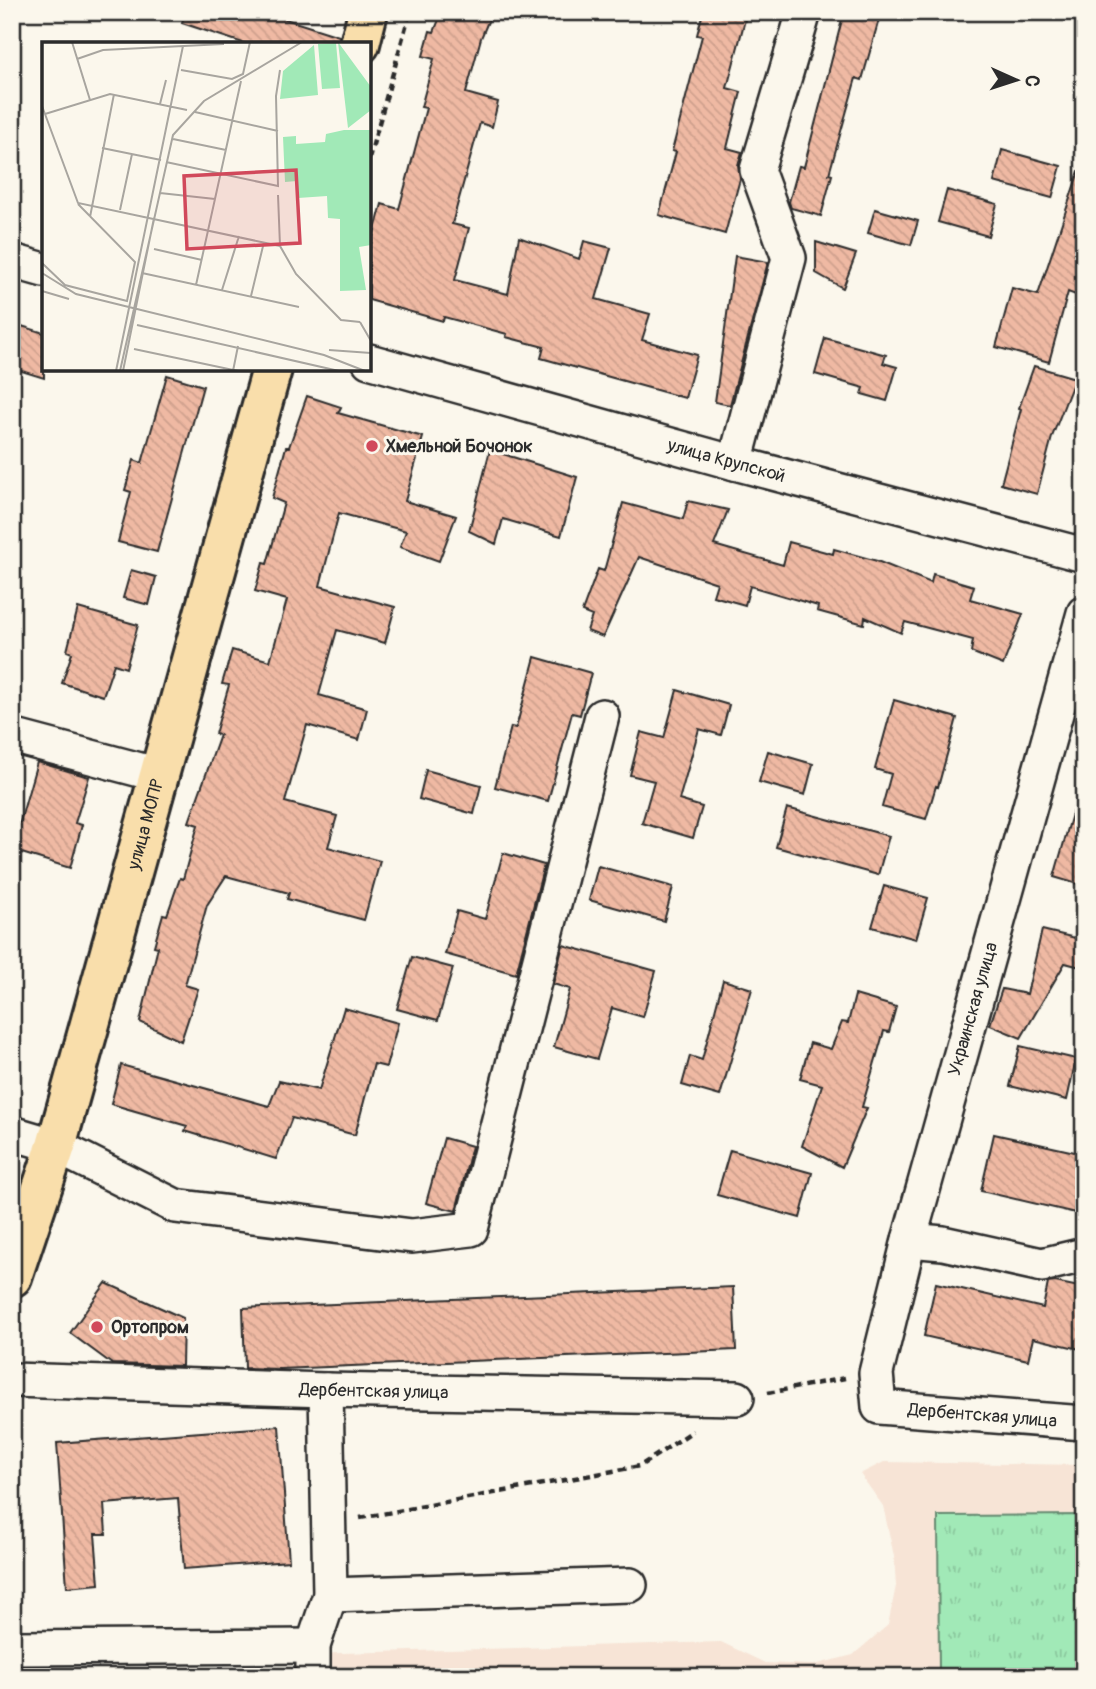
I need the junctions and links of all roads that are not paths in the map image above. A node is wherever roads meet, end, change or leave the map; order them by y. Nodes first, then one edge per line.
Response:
1 (368, 12) edge
2 (804, 12) edge
3 (360, 42) edge
4 (12, 261) edge
5 (42, 269) edge
6 (371, 362) edge
7 (271, 371) edge
8 (735, 463) junction
9 (1084, 555) edge
10 (1084, 613) edge
11 (602, 716) dead end
12 (12, 736) edge
13 (159, 775) junction
14 (12, 1133) edge
15 (56, 1146) junction
16 (909, 1240) junction
17 (1084, 1255) edge
18 (12, 1277) edge
19 (12, 1380) edge
20 (326, 1391) junction
21 (737, 1398) road end
22 (880, 1407) joint
23 (1084, 1423) edge
24 (630, 1585) dead end
25 (330, 1595) junction
26 (12, 1648) edge
27 (313, 1661) edge

1 - 3 main road
2 - 8 street
4 - 5 street
6 - 8 street, улица Крупской
7 - 13 main road, улица МОПР
8 - 9 street, улица Крупской
10 - 16 street, Украинская улица
11 - 15 street
12 - 13 street
13 - 15 main road, улица МОПР
14 - 15 street
15 - 18 main road, улица МОПР
16 - 17 street
16 - 22 street, Украинская улица
19 - 20 street, Дербентская улица
20 - 21 street, Дербентская улица
20 - 25 street
22 - 23 street, Дербентская улица
24 - 25 street
25 - 27 street
26 - 27 street

